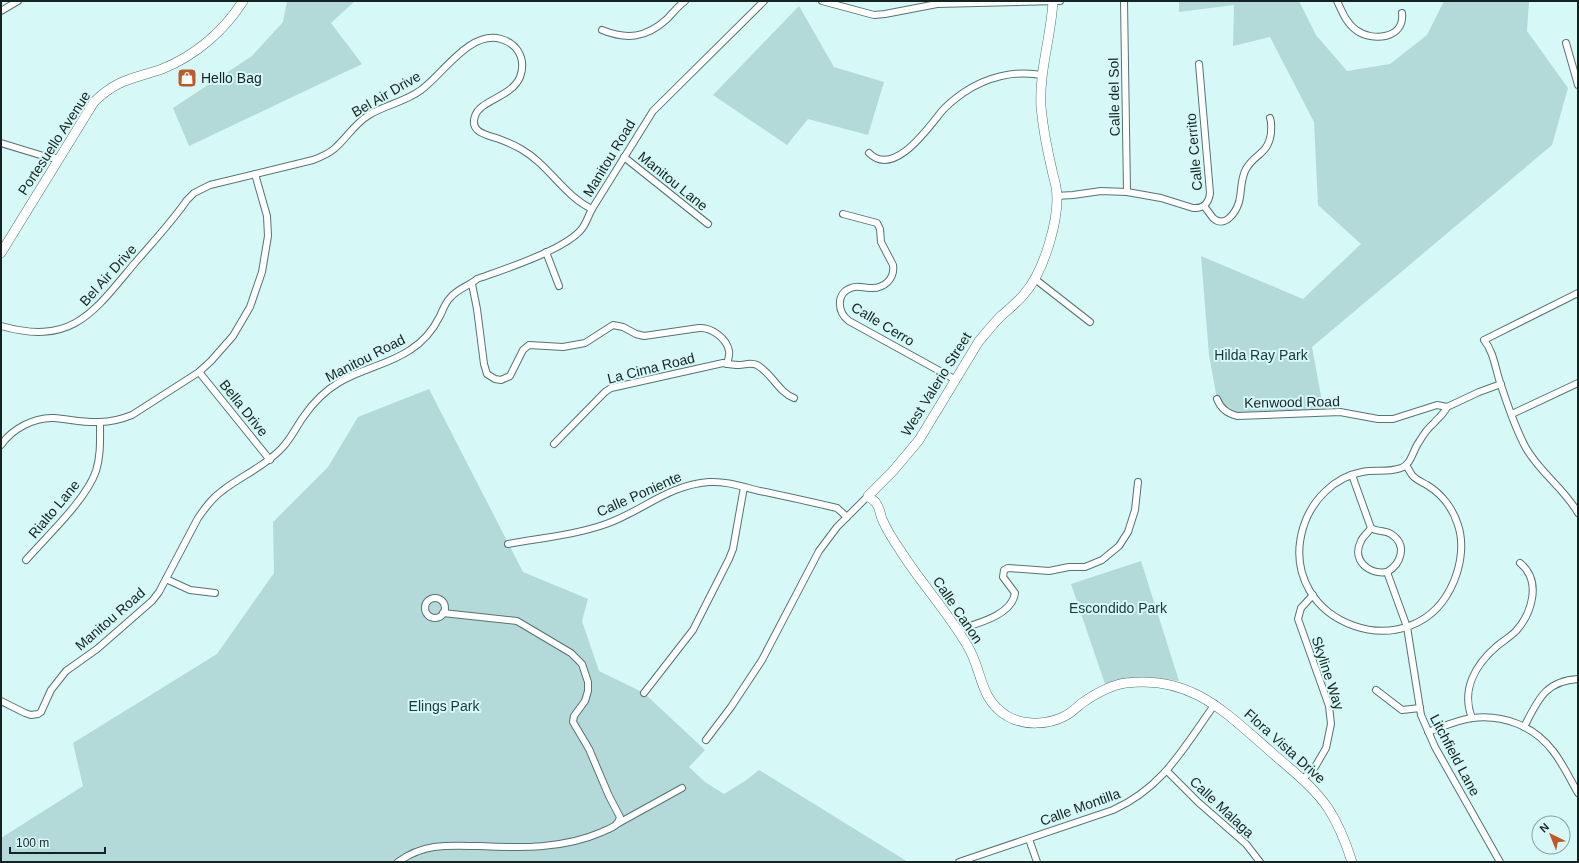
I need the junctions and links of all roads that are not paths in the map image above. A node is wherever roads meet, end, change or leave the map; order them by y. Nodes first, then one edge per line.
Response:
1 (18, 1) edge
2 (243, 1) edge
3 (685, 1) edge
4 (764, 1) edge
5 (822, 1) edge
6 (1053, 1) edge
7 (1060, 1) edge
8 (1124, 1) edge
9 (1337, 1) edge
10 (1, 11) edge
11 (1402, 13) dead end
12 (602, 30) dead end
13 (1566, 43) dead end
14 (1199, 64) dead end
15 (1042, 75) junction
16 (1578, 85) edge
17 (1270, 118) dead end
18 (1, 143) edge
19 (869, 153) dead end
20 (624, 157) junction
21 (59, 158) junction
22 (255, 174) junction
23 (1127, 192) junction
24 (1056, 196) junction
25 (1204, 206) junction
26 (592, 209) junction
27 (843, 214) dead end
28 (708, 224) dead end
29 (546, 252) junction
30 (1, 253) edge
31 (1035, 279) junction
32 (472, 284) junction
33 (559, 286) dead end
34 (1578, 293) edge
35 (1090, 322) dead end
36 (1, 326) edge
37 (727, 364) junction
38 (199, 372) junction
39 (956, 380) junction
40 (1578, 383) edge
41 (1501, 384) junction
42 (794, 398) dead end
43 (1217, 399) dead end
44 (1447, 407) junction
45 (1512, 414) junction
46 (100, 422) junction
47 (554, 444) dead end
48 (1, 445) edge
49 (270, 460) junction
50 (1406, 465) junction
51 (1352, 475) junction
52 (1138, 482) dead end
53 (744, 487) junction
54 (869, 497) junction
55 (1578, 513) edge
56 (848, 517) junction
57 (1370, 528) junction
58 (508, 544) dead end
59 (26, 560) dead end
60 (1520, 564) dead end
61 (1387, 572) junction
62 (166, 579) junction
63 (215, 593) dead end
64 (1313, 596) junction
65 (443, 613) dead end
66 (1407, 627) junction
67 (957, 630) junction
68 (1578, 679) edge
69 (1166, 684) joint
70 (1376, 690) dead end
71 (644, 693) dead end
72 (1, 701) edge
73 (1215, 704) junction
74 (1420, 708) junction
75 (1472, 718) junction
76 (1524, 727) junction
77 (1428, 732) junction
78 (706, 740) dead end
79 (1167, 771) junction
80 (1303, 779) junction
81 (682, 788) dead end
82 (1578, 793) edge
83 (617, 824) junction
84 (1029, 839) junction
85 (398, 862) edge
86 (959, 862) edge
87 (1038, 862) edge
88 (1260, 862) edge
89 (1352, 862) edge
90 (1500, 862) edge

1 - 10 street
2 - 21 street, Portesuello Avenue
3 - 12 street
4 - 20 street, Manitou Road
5 - 6 street
6 - 7 street
6 - 15 street, West Valerio Street
8 - 23 street, Calle del Sol
9 - 11 street
13 - 16 street
14 - 25 street, Calle Cerrito
15 - 19 street
15 - 24 street, West Valerio Street
17 - 25 street
18 - 21 street
20 - 26 street, Manitou Road
20 - 28 street, Manitou Lane
21 - 30 street, Portesuello Avenue
22 - 26 street, Bel Air Drive
22 - 36 street, Bel Air Drive
22 - 38 street
23 - 24 street, Calle Cerrito
23 - 25 street, Calle Cerrito
24 - 31 street, West Valerio Street
26 - 29 street, Manitou Road
27 - 39 street, Calle Cerro
29 - 32 street, Manitou Road
29 - 33 street
31 - 35 street
31 - 39 street, West Valerio Street
32 - 37 street, La Cima Road
32 - 49 street, Manitou Road
34 - 41 street
37 - 42 street, La Cima Road
37 - 47 street, La Cima Road
38 - 46 street
38 - 49 street, Bella Drive
39 - 54 street, West Valerio Street
40 - 45 street
41 - 44 street, Kenwood Road
41 - 45 street
43 - 44 street, Kenwood Road
44 - 50 street
45 - 55 street
46 - 48 street
46 - 59 street, Rialto Lane
49 - 62 street, Manitou Road
50 - 51 street
50 - 66 street
51 - 57 street
51 - 64 street
52 - 67 street
53 - 56 street, Calle Poniente
53 - 58 street, Calle Poniente
53 - 71 street
54 - 56 street, West Valerio Street
54 - 67 street, Calle Canon
56 - 78 street, West Valerio Street
57 - 61 street
57 - 61 street
60 - 75 street
61 - 66 street, Litchfield Lane
62 - 63 street
62 - 72 street, Manitou Road
64 - 66 street
64 - 80 street, Skyline Way
65 - 83 street
66 - 74 street, Litchfield Lane
67 - 69 street, Calle Canon
68 - 76 street
69 - 73 street, Flora Vista Drive
70 - 74 street
73 - 79 street, Calle Montilla
73 - 80 street, Flora Vista Drive
74 - 77 street, Litchfield Lane
75 - 76 street
75 - 77 street
76 - 82 street
77 - 90 street, Litchfield Lane
79 - 84 street, Calle Montilla
79 - 88 street, Calle Malaga
80 - 89 street, Flora Vista Drive
81 - 83 street
83 - 85 street
84 - 86 street, Calle Montilla
84 - 87 street

